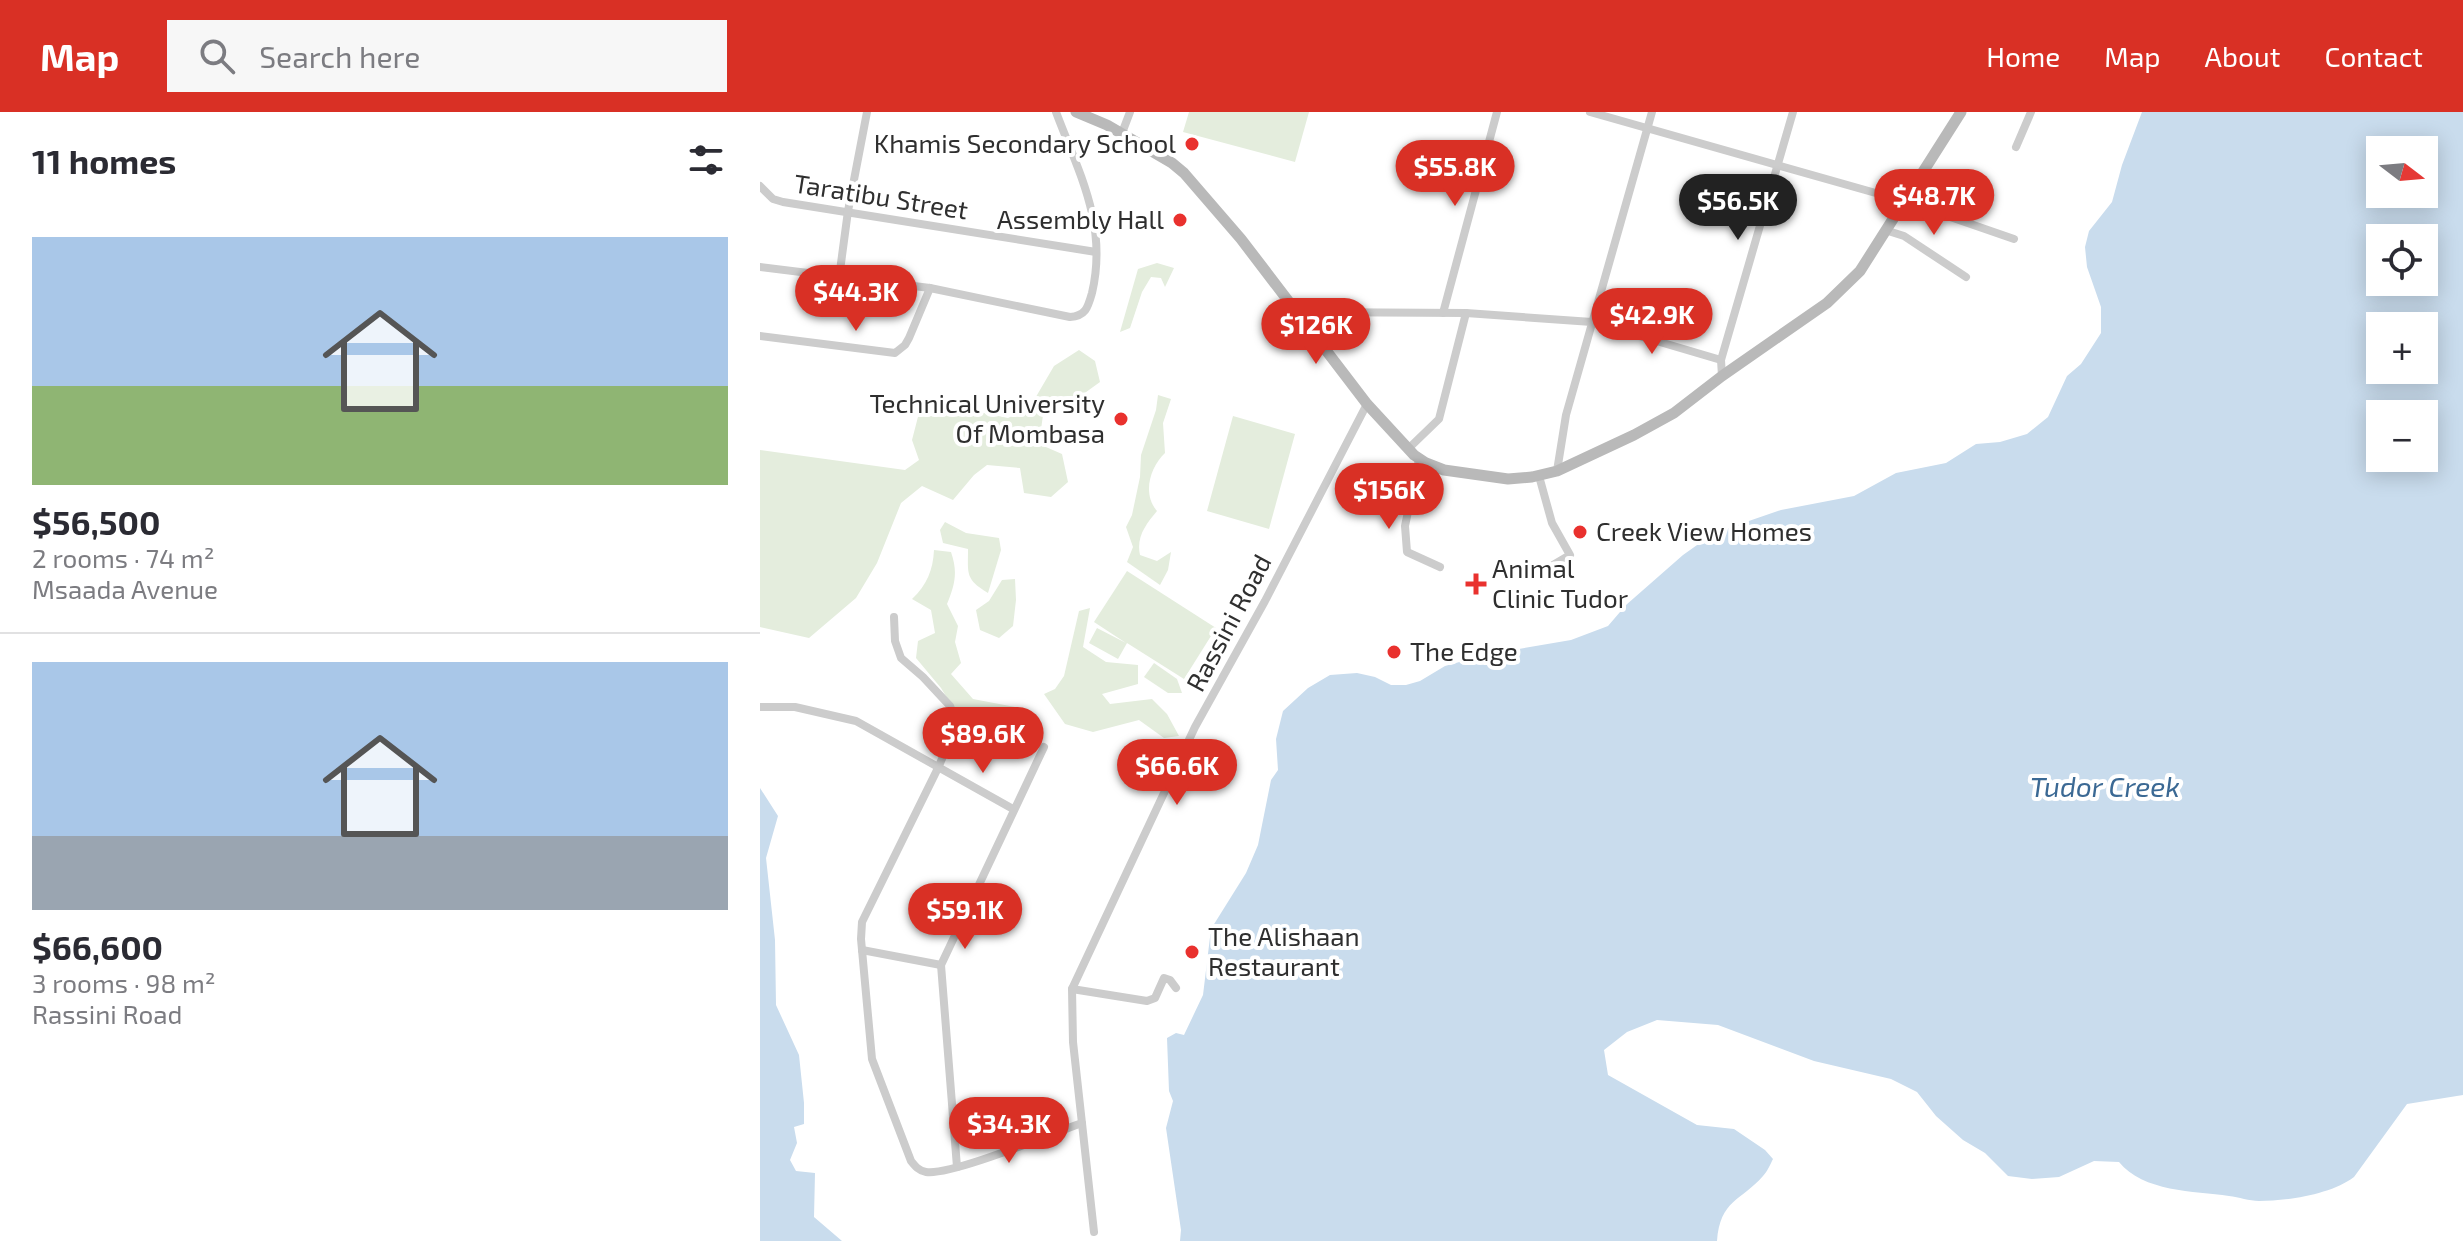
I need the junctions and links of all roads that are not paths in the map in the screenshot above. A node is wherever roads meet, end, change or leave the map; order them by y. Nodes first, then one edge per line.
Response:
1 (867, 112) edge
2 (1056, 112) edge
3 (1076, 112) edge
4 (1130, 112) edge
5 (1497, 112) edge
6 (1590, 112) edge
7 (1652, 112) edge
8 (1793, 112) edge
9 (1961, 112) edge
10 (2031, 112) edge
11 (1646, 129) junction
12 (1122, 133) junction
13 (2016, 147) dead end
14 (1777, 165) junction
15 (760, 186) edge
16 (1904, 201) junction
17 (848, 211) junction
18 (1885, 230) junction
19 (2014, 239) dead end
20 (1096, 252) junction
21 (760, 267) edge
22 (1966, 277) dead end
23 (839, 278) junction
24 (930, 288) junction
25 (1297, 312) junction
26 (1443, 313) junction
27 (1466, 313) junction
28 (1592, 322) junction
29 (760, 336) edge
30 (1721, 360) junction
31 (1722, 376) junction
32 (1367, 404) junction
33 (1408, 449) junction
34 (1419, 459) junction
35 (1557, 471) junction
36 (1539, 476) junction
37 (1440, 567) dead end
38 (1543, 571) dead end
39 (894, 617) dead end
40 (760, 707) edge
41 (1044, 747) dead end
42 (938, 768) junction
43 (1013, 809) junction
44 (862, 950) junction
45 (941, 965) junction
46 (1176, 988) dead end
47 (1072, 989) junction
48 (1082, 1123) junction
49 (957, 1167) junction
50 (1094, 1232) dead end

1 - 17 street
2 - 20 street
3 - 12 main road
4 - 12 street
5 - 26 street
6 - 11 street
7 - 11 street
8 - 14 street
9 - 16 main road
10 - 13 street
11 - 14 street
11 - 28 street
12 - 25 main road
14 - 16 street
14 - 30 street
15 - 17 street, Taratibu Street
16 - 18 main road
16 - 19 street
17 - 20 street, Taratibu Street
17 - 23 street
18 - 22 street
18 - 31 main road
20 - 24 street
21 - 23 street
23 - 24 street
24 - 29 street
25 - 26 street
25 - 32 main road
26 - 27 street
27 - 28 street
27 - 33 street
28 - 30 street
28 - 35 street
30 - 31 street
31 - 35 main road
32 - 33 main road
32 - 47 street, Rassini Road
33 - 34 main road
34 - 36 main road
34 - 37 street
35 - 36 main road
36 - 38 street
39 - 42 street
40 - 42 street
41 - 43 street
42 - 43 street
42 - 44 street
43 - 45 street
44 - 45 street
44 - 49 street
45 - 49 street
46 - 47 street
47 - 48 street, Rassini Road
48 - 49 street
48 - 50 street, Rassini Road

